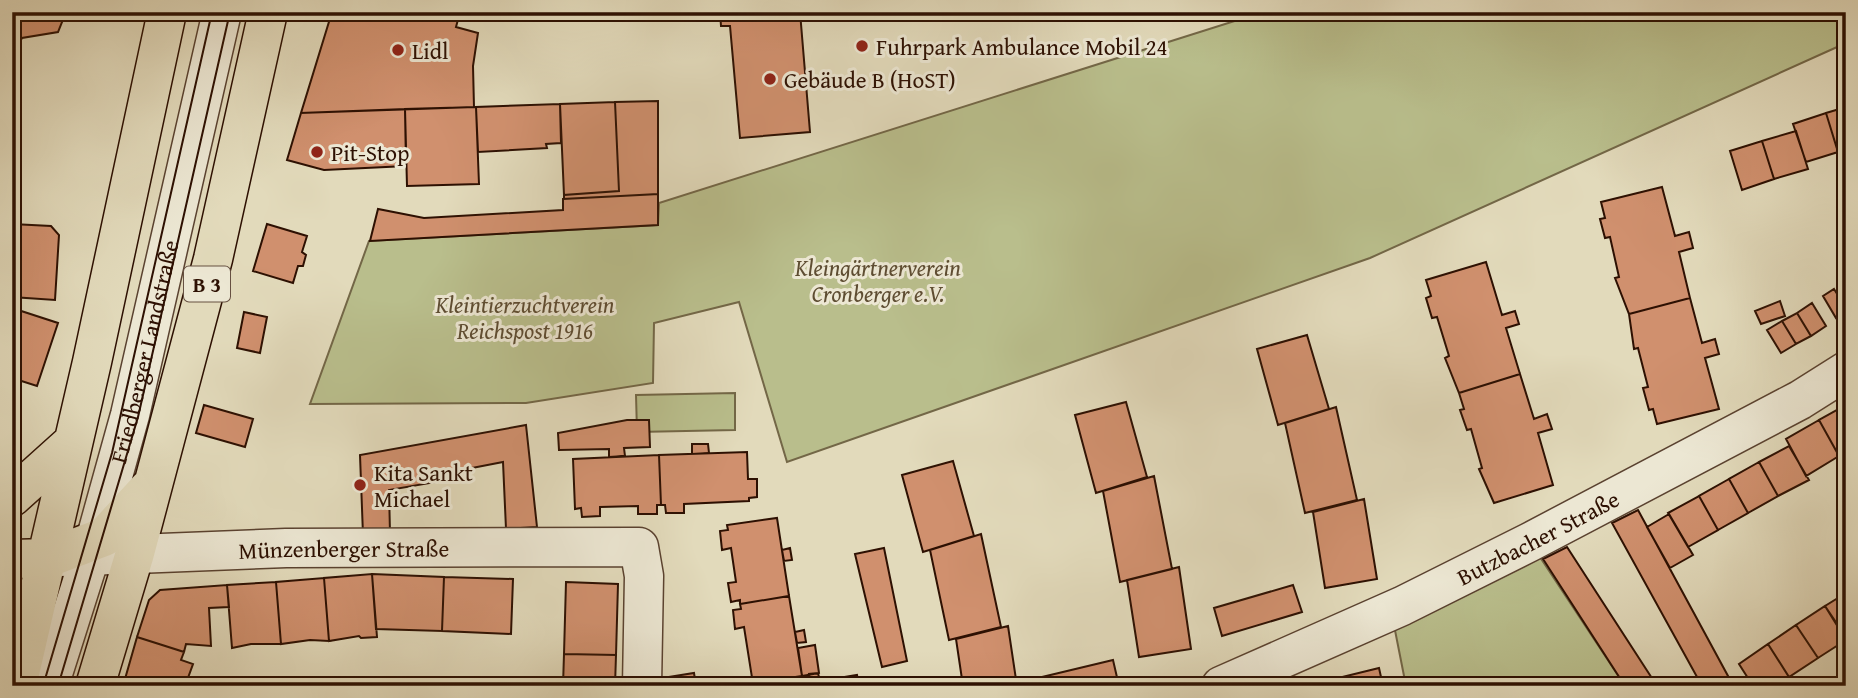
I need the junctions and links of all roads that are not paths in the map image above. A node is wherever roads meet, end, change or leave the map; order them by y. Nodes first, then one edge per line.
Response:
1 (167, 12) edge
2 (222, 12) edge
3 (268, 12) edge
4 (1846, 371) edge
5 (71, 444) junction
6 (154, 483) junction
7 (12, 497) edge
8 (93, 548) junction
9 (135, 553) junction
10 (30, 559) edge
11 (17, 686) edge
12 (49, 686) edge
13 (95, 686) edge
14 (642, 686) edge
15 (1221, 686) edge

1 - 5 main road, Friedberger Landstraße
2 - 8 street, Friedberger Landstraße
3 - 6 main road, Friedberger Landstraße / B 3
4 - 15 street, Butzbacher Straße
5 - 7 main road
5 - 10 main road, Friedberger Landstraße
6 - 8 main road
6 - 9 main road, Friedberger Landstraße / B 3
8 - 9 street, Münzenberger Straße
8 - 10 main road
8 - 12 street, Friedberger Landstraße
9 - 13 main road, Friedberger Landstraße / B 3
9 - 14 street, Münzenberger Straße
10 - 11 main road, Friedberger Landstraße

